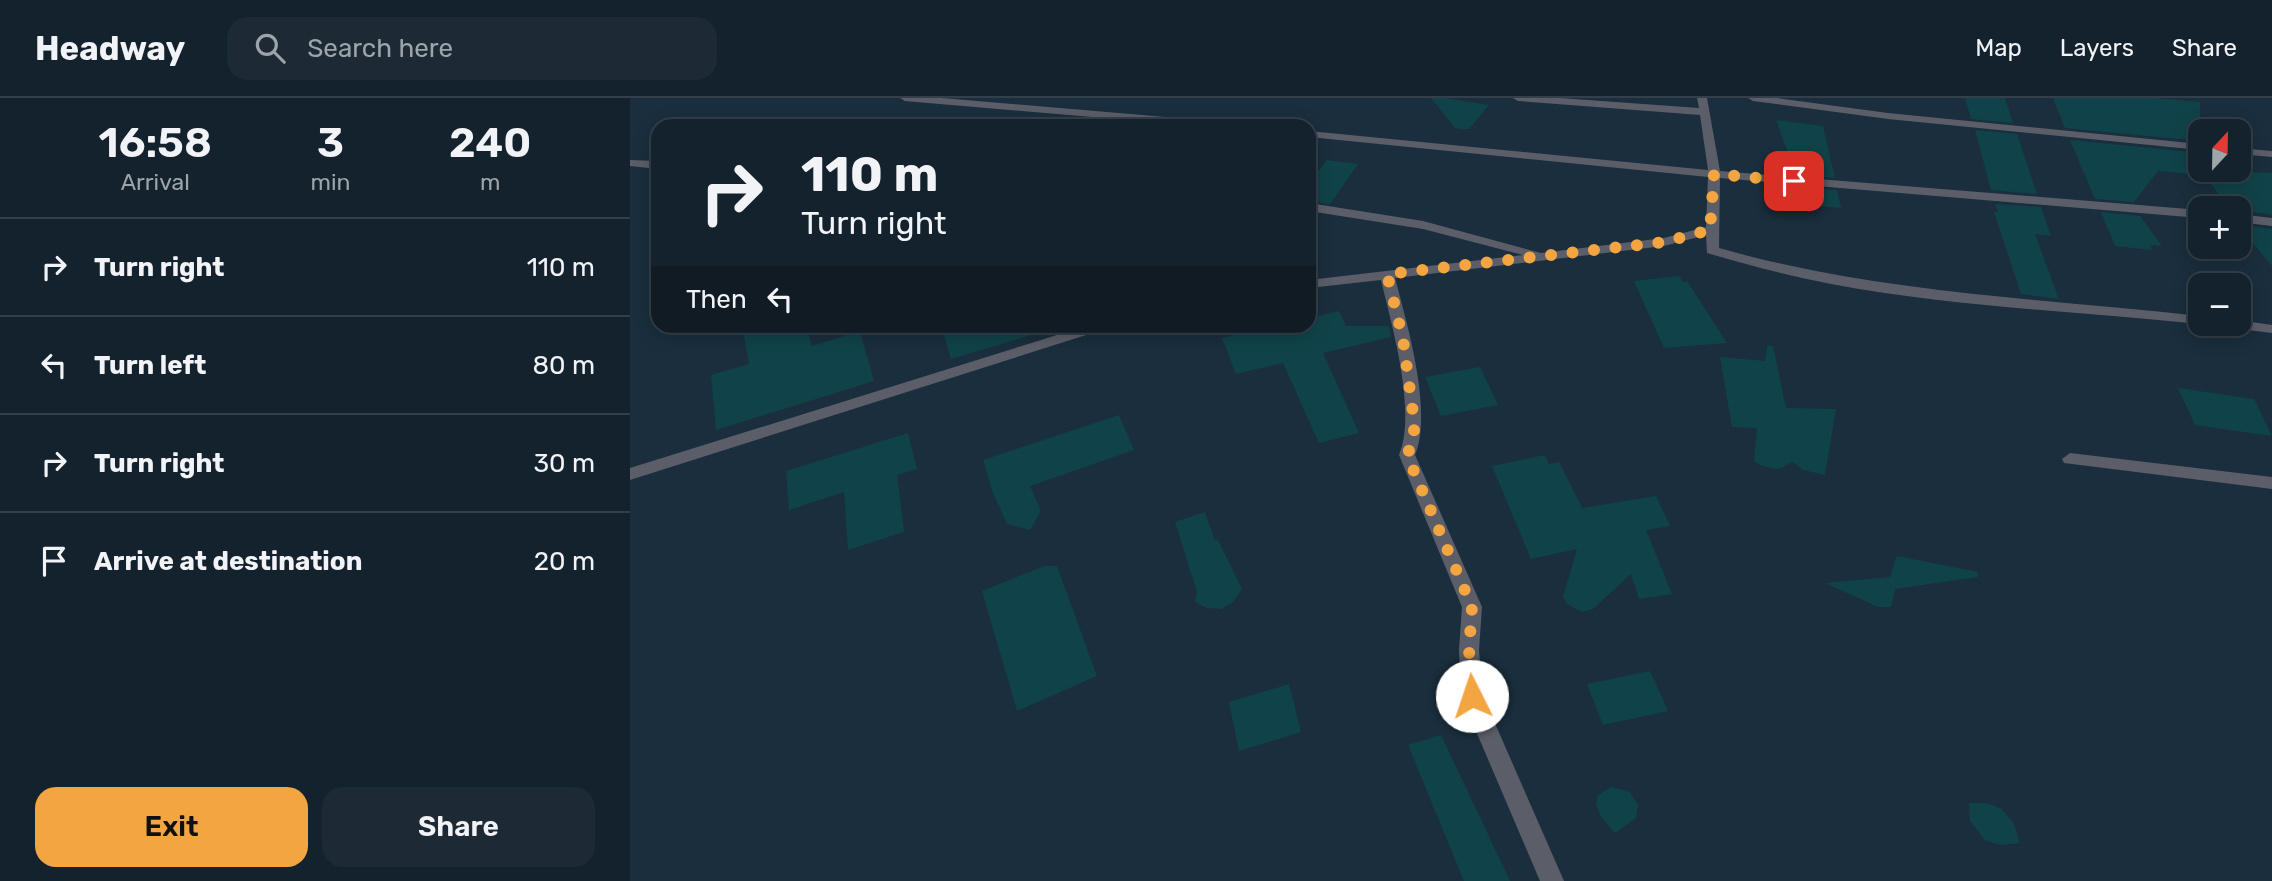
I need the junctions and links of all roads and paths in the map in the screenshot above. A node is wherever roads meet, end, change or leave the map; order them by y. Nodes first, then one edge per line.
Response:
1 (905, 98) edge
2 (1518, 98) edge
3 (1702, 98) edge
4 (1753, 98) edge
5 (1706, 112) junction
6 (1153, 119) edge
7 (1316, 135) edge
8 (2188, 146) edge
9 (2251, 153) edge
10 (2272, 155) edge
11 (630, 163) edge
12 (651, 164) edge
13 (1714, 174) junction
14 (1316, 208) edge
15 (2188, 213) edge
16 (2251, 220) edge
17 (2272, 222) edge
18 (1710, 230) junction
19 (1543, 256) junction
20 (1387, 274) junction
21 (1316, 283) edge
22 (2188, 319) edge
23 (2251, 326) edge
24 (2272, 329) edge
25 (1079, 333) edge
26 (2070, 459) dead end
27 (630, 474) edge
28 (2272, 483) edge
29 (1552, 881) edge

1 - 6 street
2 - 5 street
3 - 5 street
4 - 8 street
5 - 13 street
7 - 13 street
9 - 10 street
11 - 12 street
13 - 15 street
13 - 18 street
14 - 19 street
16 - 17 street
18 - 19 street
18 - 22 street
19 - 20 street
20 - 21 street
20 - 29 street
23 - 24 street
25 - 27 street
26 - 28 street

